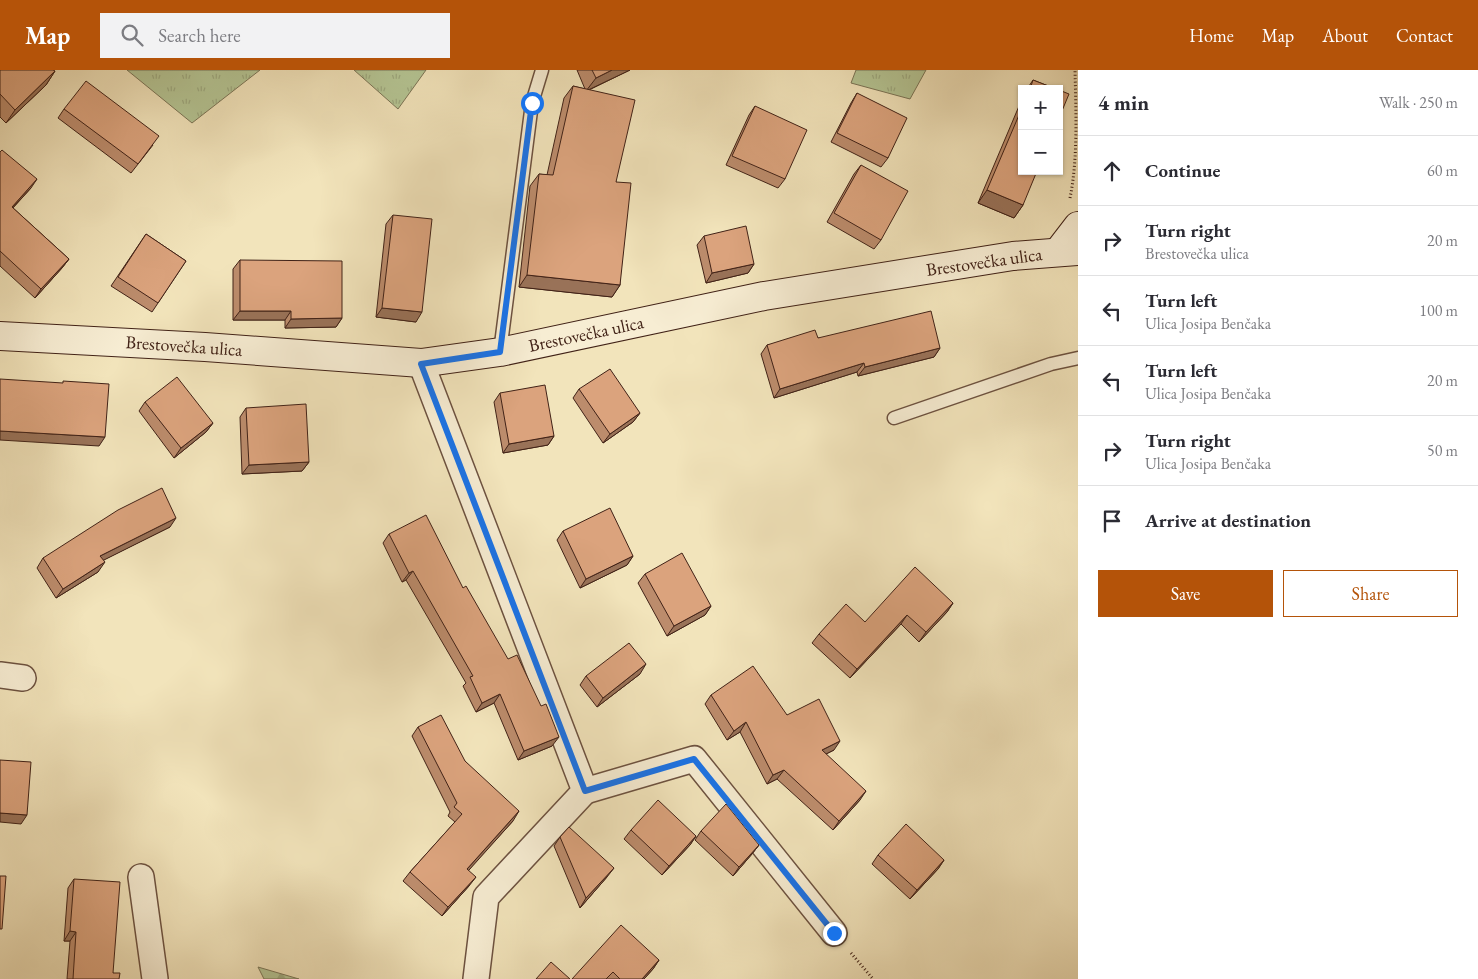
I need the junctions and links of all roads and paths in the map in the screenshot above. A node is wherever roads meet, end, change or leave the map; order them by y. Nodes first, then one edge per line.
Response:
1 (542, 70) edge
2 (1075, 70) edge
3 (1078, 164) edge
4 (1078, 226) edge
5 (1068, 251) edge
6 (0, 336) edge
7 (500, 352) junction
8 (1078, 358) edge
9 (421, 364) junction
10 (894, 418) dead end
11 (585, 791) junction
12 (141, 877) dead end
13 (834, 933) joint
14 (155, 979) edge
15 (476, 979) edge
16 (873, 979) edge

1 - 7 lane
2 - 3 path
4 - 5 street
5 - 7 street, Brestovečka ulica
6 - 9 street, Brestovečka ulica
7 - 9 street, Brestovečka ulica
8 - 10 lane
9 - 11 street
11 - 13 street
11 - 15 street
12 - 14 street
13 - 16 path

